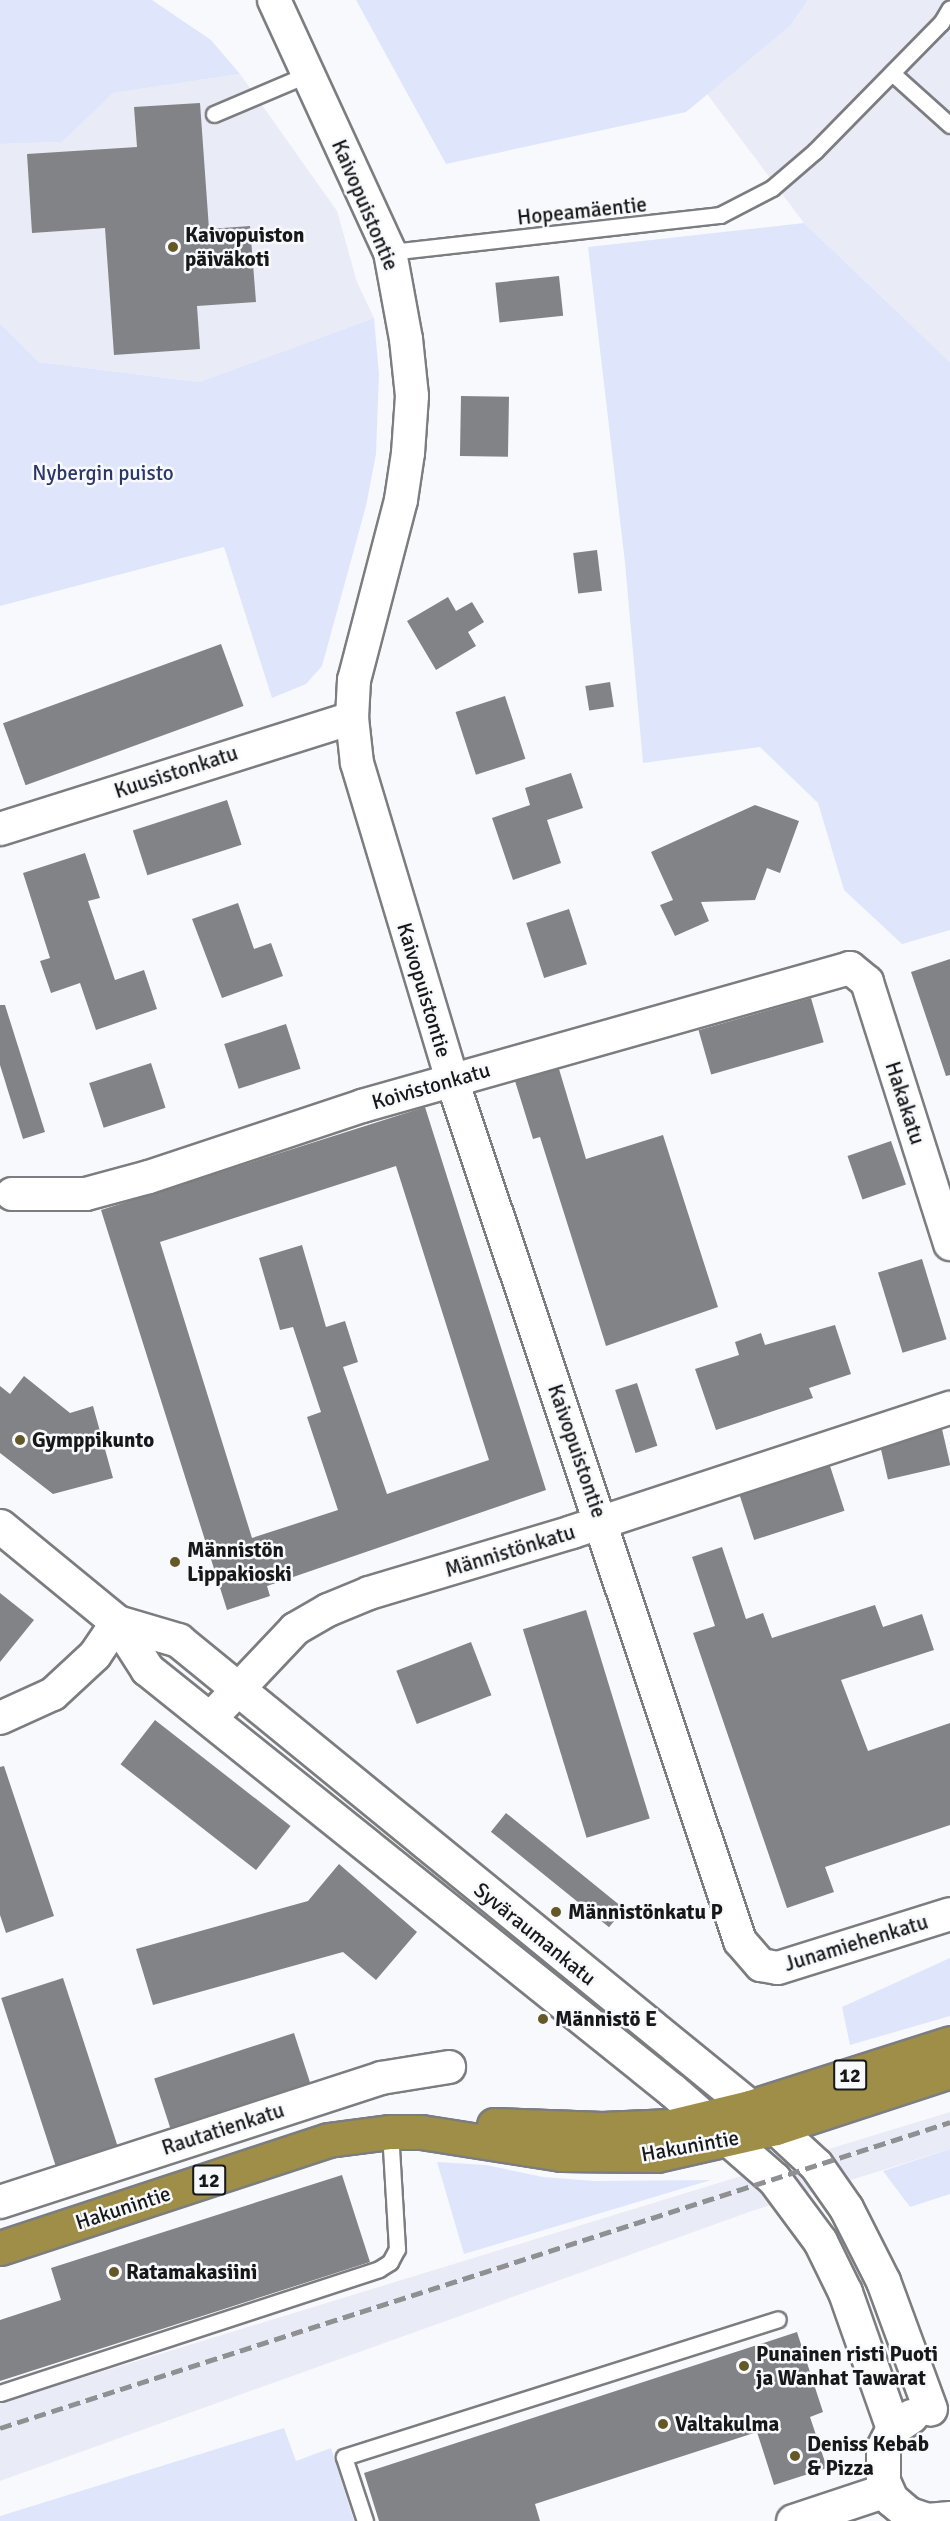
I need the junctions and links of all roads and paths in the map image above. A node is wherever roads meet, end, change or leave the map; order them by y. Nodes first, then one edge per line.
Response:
1 (274, 0) edge
2 (950, 8) edge
3 (892, 74) junction
4 (306, 75) junction
5 (214, 114) dead end
6 (950, 125) edge
7 (390, 252) junction
8 (352, 718) junction
9 (0, 829) edge
10 (850, 968) joint
11 (452, 1080) junction
12 (12, 1194) dead end
13 (950, 1244) edge
14 (950, 1408) edge
15 (601, 1522) junction
16 (0, 1526) edge
17 (117, 1622) junction
18 (237, 1687) junction
19 (0, 1718) edge
20 (210, 1719) junction
21 (950, 1914) edge
22 (761, 1965) joint
23 (950, 2043) edge
24 (448, 2067) dead end
25 (950, 2071) edge
26 (750, 2107) junction
27 (704, 2119) junction
28 (776, 2128) junction
29 (405, 2132) junction
30 (729, 2141) junction
31 (0, 2202) edge
32 (0, 2248) edge
33 (778, 2319) dead end
34 (0, 2393) edge
35 (940, 2410) edge
36 (893, 2428) junction
37 (886, 2490) junction
38 (950, 2518) edge
39 (365, 2521) edge
40 (793, 2521) edge

1 - 4 street, Kaivopuistontie
2 - 3 lane, Hopeamäentie
3 - 6 lane
3 - 7 lane, Hopeamäentie
4 - 5 lane
4 - 7 street, Kaivopuistontie
7 - 8 street, Kaivopuistontie
8 - 9 street, Kuusistonkatu
8 - 11 street, Kaivopuistontie
10 - 11 street, Koivistonkatu
10 - 13 street, Hakakatu
11 - 12 street, Koivistonkatu
11 - 15 street, Kaivopuistontie
14 - 15 street, Männistönkatu
15 - 18 street, Männistönkatu
15 - 22 street, Kaivopuistontie
16 - 17 main road, Syväraumankatu
17 - 18 main road, Syväraumankatu
17 - 19 street
17 - 20 main road, Syväraumankatu
18 - 20 street, Männistönkatu
18 - 26 main road, Syväraumankatu
20 - 27 main road, Syväraumankatu
21 - 22 street, Junamiehenkatu
23 - 26 highway, Hakunintie / 12
24 - 31 street, Rautatienkatu
25 - 28 highway, Hakunintie / 12
26 - 27 highway, Hakunintie / 12
26 - 28 main road, Syväraumankatu
27 - 29 highway, Hakunintie / 12
27 - 30 main road, Syväraumankatu
28 - 30 highway, Hakunintie / 12
28 - 35 main road, Syväraumankatu
29 - 30 highway, Hakunintie / 12
29 - 32 highway, Hakunintie / 12
29 - 34 lane
30 - 36 main road, Syväraumankatu
33 - 39 lane
35 - 36 main road
36 - 37 main road
37 - 38 main road
37 - 40 main road

